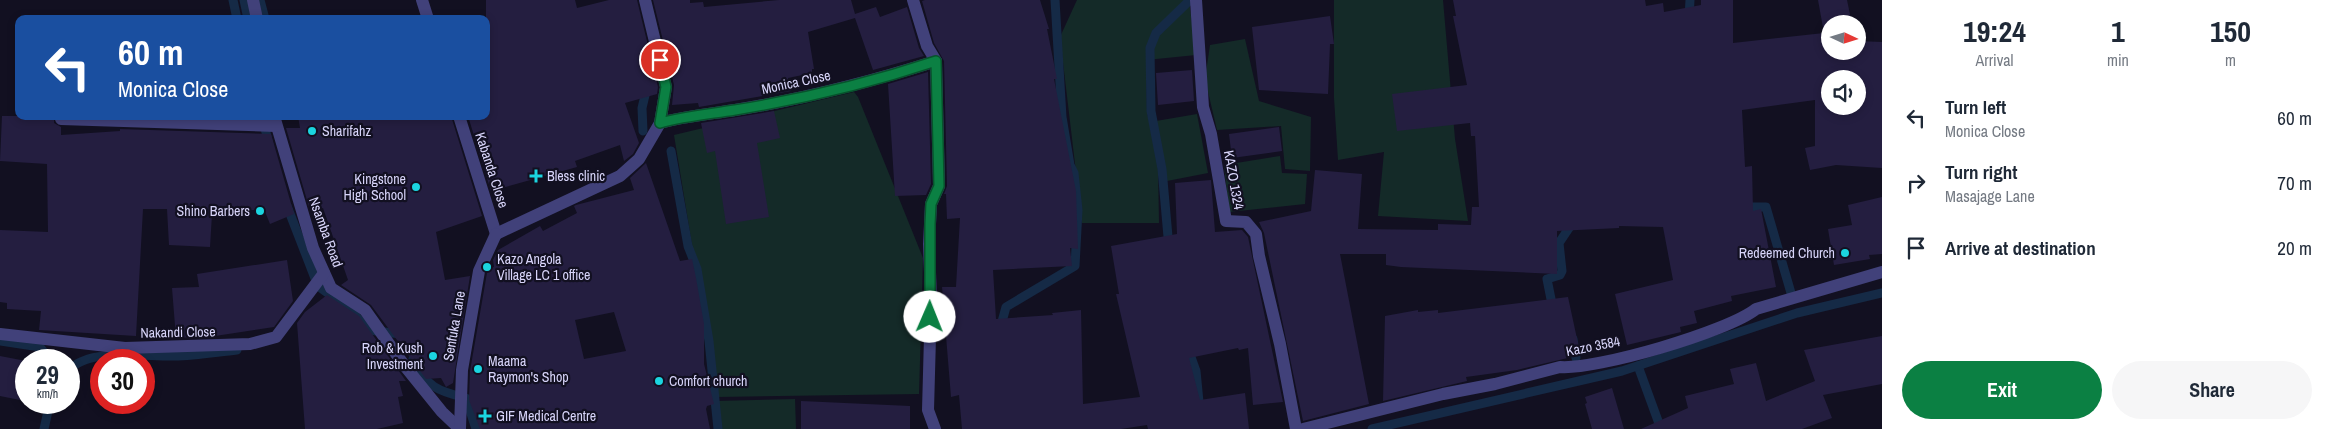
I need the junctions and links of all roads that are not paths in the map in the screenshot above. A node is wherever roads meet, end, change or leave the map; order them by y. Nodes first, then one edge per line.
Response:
1 (254, 0) edge
2 (422, 0) edge
3 (645, 0) edge
4 (913, 0) edge
5 (1196, 0) edge
6 (256, 15) edge
7 (427, 15) edge
8 (936, 61) junction
9 (168, 120) edge
10 (460, 120) edge
11 (275, 121) edge
12 (660, 123) junction
13 (496, 234) junction
14 (1882, 272) edge
15 (324, 273) junction
16 (0, 334) edge
17 (460, 429) edge
18 (935, 429) edge
19 (1296, 429) edge
20 (1303, 429) edge

1 - 6 street
2 - 7 street
3 - 12 street
4 - 8 street
5 - 19 street, KAZO 1324
8 - 12 street, Monica Close
8 - 18 street
9 - 11 street
10 - 13 street, Kabanda Close
11 - 15 street, Nsamba Road
12 - 13 street
13 - 17 street, Senfuka Lane
14 - 20 street, Kazo 3584
15 - 16 street, Nakandi Close
15 - 17 street, Nsamba Road

